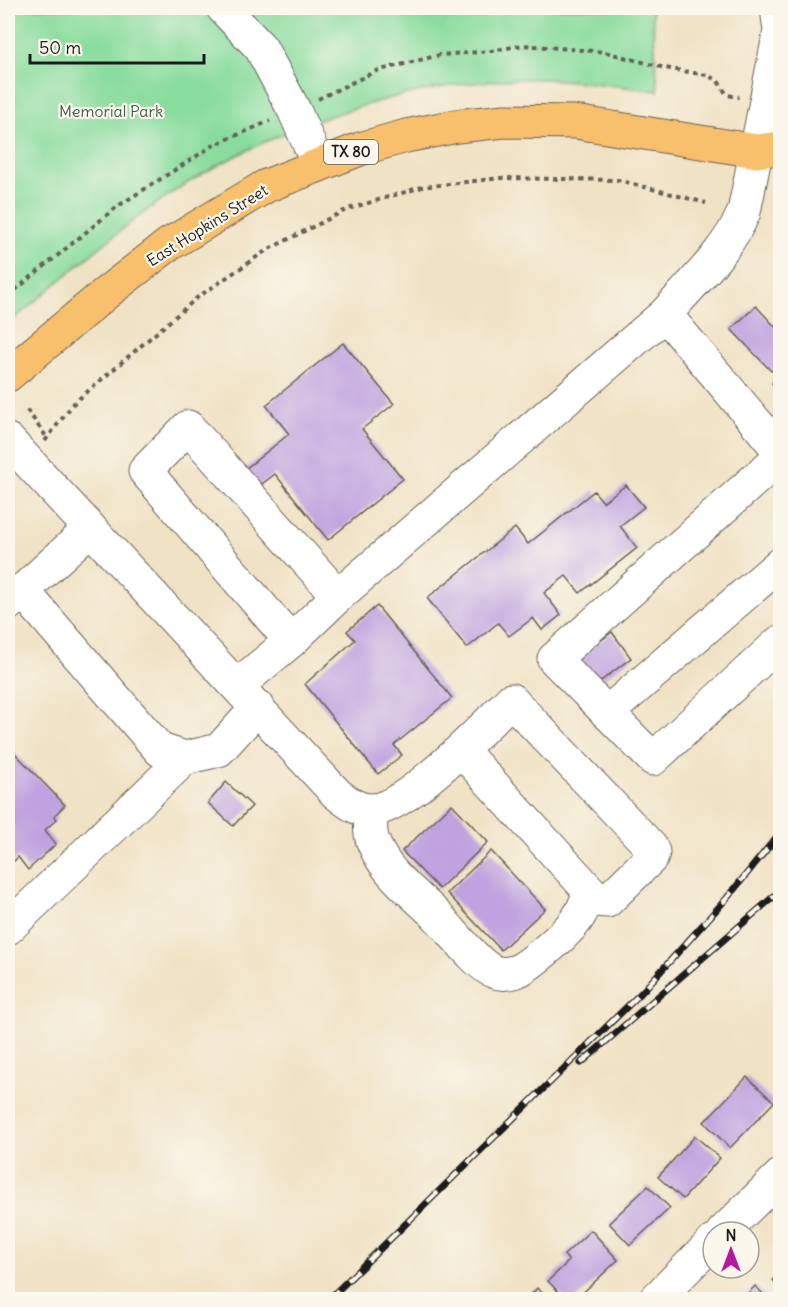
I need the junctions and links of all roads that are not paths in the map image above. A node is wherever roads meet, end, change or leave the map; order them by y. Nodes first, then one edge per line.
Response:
1 (224, 8) edge
2 (777, 8) edge
3 (773, 154) edge
4 (318, 164) junction
5 (664, 314) junction
6 (8, 375) edge
7 (27, 446) edge
8 (780, 451) edge
9 (780, 457) edge
10 (90, 529) junction
11 (780, 564) edge
12 (338, 596) junction
13 (15, 597) edge
14 (291, 641) junction
15 (780, 642) edge
16 (247, 696) junction
17 (607, 713) junction
18 (461, 750) junction
19 (185, 758) junction
20 (372, 810) junction
21 (590, 891) junction
22 (8, 928) edge
23 (780, 1176) edge
24 (735, 1220) edge
25 (701, 1254) edge
26 (655, 1299) edge

1 - 4 street
2 - 3 street
3 - 4 main road, East Hopkins Street / TX 80
3 - 5 street
4 - 6 main road, East Hopkins Street / TX 80
5 - 8 street
5 - 12 street
7 - 10 street
9 - 17 street
10 - 13 street
10 - 16 street
11 - 17 street
12 - 14 street
12 - 14 street
13 - 19 street
14 - 16 street
15 - 17 street
16 - 19 street
16 - 20 street
18 - 20 street
18 - 21 street
18 - 21 street
19 - 22 street
20 - 21 street
23 - 24 street
25 - 26 street

